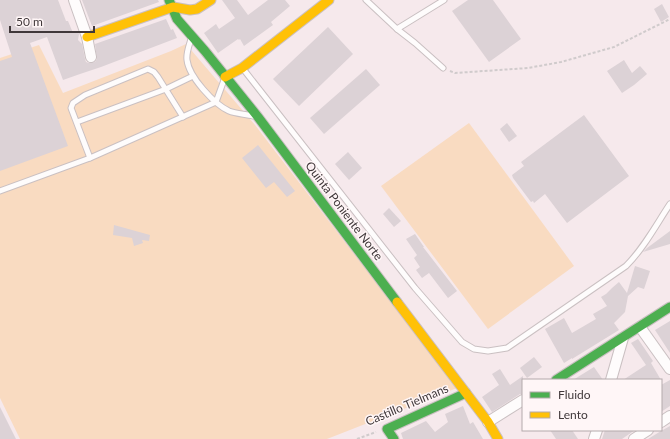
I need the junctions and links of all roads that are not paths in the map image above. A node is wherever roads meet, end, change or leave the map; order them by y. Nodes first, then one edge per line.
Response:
1 (74, 0) edge
2 (211, 0) edge
3 (329, 0) edge
4 (366, 0) edge
5 (444, 0) edge
6 (171, 4) edge
7 (397, 29) junction
8 (192, 36) junction
9 (87, 37) junction
10 (91, 57) dead end
11 (242, 68) junction
12 (443, 68) road end
13 (193, 76) junction
14 (225, 77) junction
15 (166, 89) junction
16 (216, 102) junction
17 (183, 117) junction
18 (258, 117) junction
19 (77, 122) junction
20 (90, 158) junction
21 (0, 191) edge
22 (670, 204) edge
23 (670, 307) edge
24 (640, 327) junction
25 (623, 338) junction
26 (670, 369) edge
27 (558, 379) edge
28 (611, 379) edge
29 (466, 393) junction
30 (522, 401) edge
31 (488, 422) junction
32 (646, 431) edge
33 (394, 439) edge
34 (498, 439) edge
35 (634, 439) edge

1 - 9 street
2 - 6 street
3 - 11 street
4 - 7 lane
5 - 7 lane
6 - 8 street, Quinta Poniente Norte
6 - 9 street
7 - 12 lane
8 - 13 lane
8 - 14 street, Quinta Poniente Norte
9 - 10 street
11 - 14 street
11 - 22 lane
13 - 15 lane
13 - 16 lane
14 - 16 lane
14 - 18 street, Quinta Poniente Norte
15 - 17 lane
15 - 19 lane
15 - 19 lane
16 - 17 lane
16 - 18 lane
17 - 20 lane
18 - 29 street, Quinta Poniente Norte
19 - 20 lane
20 - 21 lane
23 - 24 street
24 - 25 street
24 - 26 street
25 - 27 street
25 - 28 street
29 - 31 street, Quinta Poniente Norte
29 - 33 street, Castillo Tielmans
30 - 31 street
31 - 34 street, Quinta Poniente Norte
32 - 35 street

